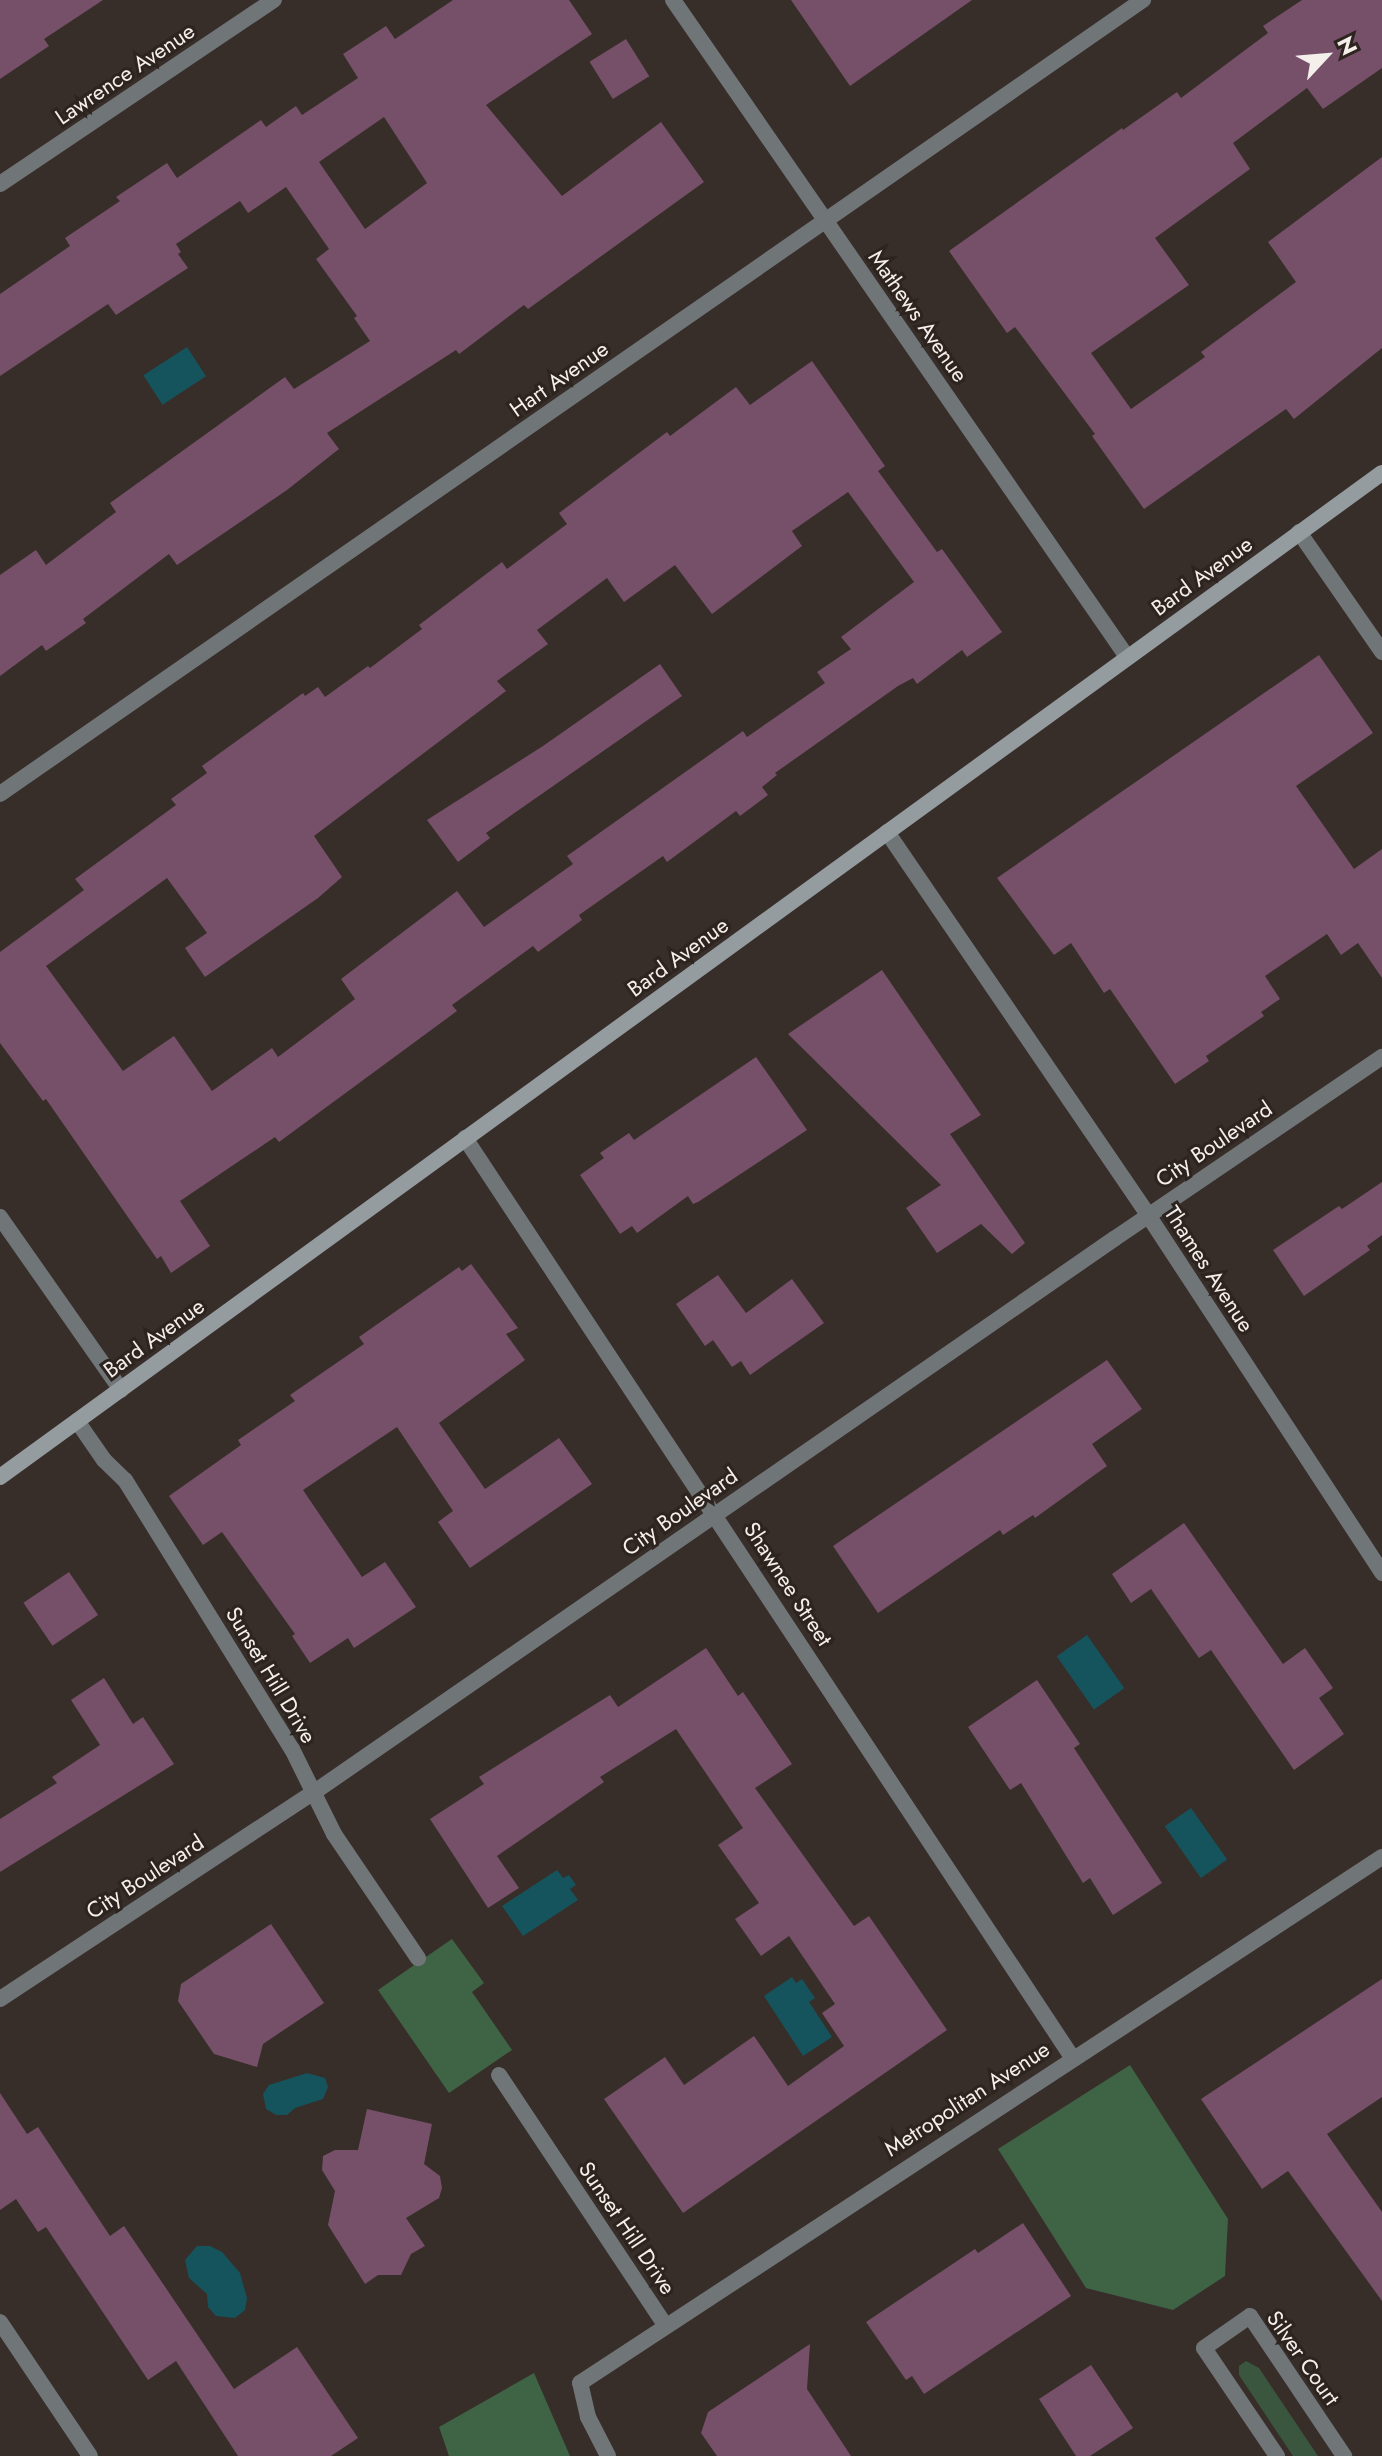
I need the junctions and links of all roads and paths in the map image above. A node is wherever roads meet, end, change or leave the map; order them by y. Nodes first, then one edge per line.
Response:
1 (274, 0) edge
2 (673, 0) edge
3 (1143, 0) edge
4 (0, 184) edge
5 (825, 221) junction
6 (1382, 473) edge
7 (1299, 532) junction
8 (1382, 652) edge
9 (1127, 657) junction
10 (0, 794) edge
11 (887, 832) junction
12 (1382, 1057) edge
13 (465, 1138) junction
14 (1148, 1215) junction
15 (0, 1217) edge
16 (121, 1390) junction
17 (77, 1421) junction
18 (0, 1477) edge
19 (715, 1514) junction
20 (1382, 1573) edge
21 (313, 1793) junction
22 (1382, 1857) edge
23 (418, 1958) dead end
24 (0, 1999) edge
25 (1072, 2057) junction
26 (499, 2075) dead end
27 (0, 2322) edge
28 (665, 2325) junction
29 (90, 2456) edge
30 (608, 2456) edge
31 (1277, 2456) edge
32 (1344, 2456) edge

1 - 4 street, Lawrence Avenue
2 - 5 street, Mathews Avenue
3 - 5 street, Hart Avenue
5 - 9 street, Mathews Avenue
5 - 10 street, Hart Avenue
6 - 7 street, Bard Avenue
7 - 8 street
7 - 9 street, Bard Avenue
9 - 11 street, Bard Avenue
11 - 13 street, Bard Avenue
11 - 14 street, Thames Avenue
12 - 14 street, City Boulevard
13 - 16 street, Bard Avenue
13 - 19 street, Shawnee Street
14 - 19 street, City Boulevard
14 - 20 street, Thames Avenue
15 - 16 street
16 - 17 street, Bard Avenue
17 - 18 street, Bard Avenue
17 - 21 street, Sunset Hill Drive
19 - 21 street, City Boulevard
19 - 25 street, Shawnee Street
21 - 23 street, Sunset Hill Drive
21 - 24 street, City Boulevard
22 - 25 street, Metropolitan Avenue
25 - 28 street, Metropolitan Avenue
26 - 28 street, Sunset Hill Drive
27 - 29 street
28 - 30 street, Metropolitan Avenue
31 - 32 street, Silver Court

